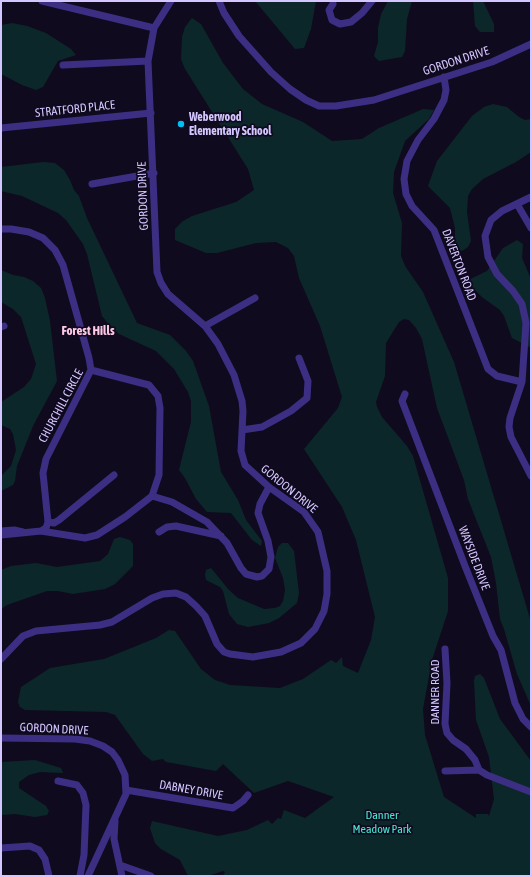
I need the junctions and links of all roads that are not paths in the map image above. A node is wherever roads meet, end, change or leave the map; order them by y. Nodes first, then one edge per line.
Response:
1 (42, 1) edge
2 (171, 1) edge
3 (219, 1) edge
4 (372, 1) edge
5 (333, 4) dead end
6 (154, 28) junction
7 (531, 44) edge
8 (148, 61) junction
9 (63, 65) dead end
10 (444, 77) junction
11 (151, 113) junction
12 (1, 128) edge
13 (154, 173) junction
14 (92, 184) dead end
15 (531, 197) edge
16 (516, 204) junction
17 (531, 228) edge
18 (1, 230) edge
19 (255, 298) dead end
20 (205, 326) junction
21 (299, 358) dead end
22 (91, 370) junction
23 (522, 382) junction
24 (405, 394) dead end
25 (242, 430) junction
26 (114, 475) dead end
27 (531, 476) edge
28 (269, 487) junction
29 (152, 496) junction
30 (48, 522) junction
31 (1, 531) edge
32 (41, 531) junction
33 (23, 532) junction
34 (160, 532) dead end
35 (1, 536) edge
36 (221, 536) junction
37 (445, 649) dead end
38 (1, 659) edge
39 (531, 727) edge
40 (1, 738) edge
41 (479, 770) junction
42 (445, 771) dead end
43 (58, 781) dead end
44 (126, 790) junction
45 (531, 792) edge
46 (248, 795) dead end
47 (115, 820) junction
48 (1, 848) edge
49 (120, 865) junction
50 (49, 876) edge
51 (80, 876) edge
52 (88, 876) edge
53 (122, 876) edge
54 (151, 876) edge

1 - 6 street
2 - 6 street, GORDON DRIVE
3 - 10 street, GORDON DRIVE
4 - 5 street
6 - 8 street, GORDON DRIVE
7 - 10 street, GORDON DRIVE
8 - 9 street
8 - 11 street, GORDON DRIVE
10 - 23 street, DAVERTON ROAD
11 - 12 street, STRATFORD PLACE
11 - 13 street, GORDON DRIVE
13 - 14 street
13 - 20 street, GORDON DRIVE
15 - 16 street
16 - 17 street
16 - 23 street
18 - 22 street
19 - 20 street
20 - 25 street, GORDON DRIVE
21 - 25 street
22 - 29 street, CHURCHILL CIRCLE
22 - 30 street, CHURCHILL CIRCLE
23 - 27 street
24 - 39 street, WAYSIDE DRIVE
25 - 28 street, GORDON DRIVE
26 - 30 street
28 - 36 street
28 - 38 street, GORDON DRIVE
29 - 32 street
29 - 36 street
30 - 32 street
31 - 33 street
32 - 33 street
33 - 35 street
34 - 36 street
37 - 41 street, DANNER ROAD
40 - 44 street, GORDON DRIVE
41 - 42 street
41 - 45 street
43 - 51 street
44 - 46 street, DABNEY DRIVE
44 - 47 street, GORDON DRIVE
47 - 49 street
47 - 52 street, GORDON DRIVE
48 - 50 street
49 - 53 street
49 - 54 street

